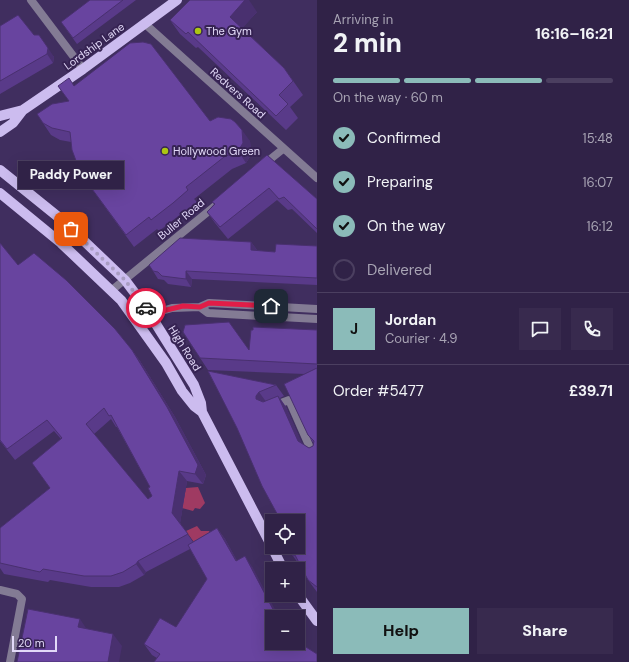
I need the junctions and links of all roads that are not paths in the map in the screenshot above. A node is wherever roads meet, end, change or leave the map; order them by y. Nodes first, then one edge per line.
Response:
1 (31, 0) edge
2 (177, 0) edge
3 (144, 23) junction
4 (83, 69) junction
5 (23, 110) junction
6 (0, 116) edge
7 (0, 132) edge
8 (283, 149) junction
9 (0, 170) edge
10 (256, 172) edge
11 (317, 178) edge
12 (0, 193) edge
13 (219, 202) edge
14 (125, 280) junction
15 (112, 290) junction
16 (200, 307) junction
17 (317, 308) edge
18 (150, 314) junction
19 (134, 319) junction
20 (317, 319) edge
21 (269, 408) edge
22 (202, 412) junction
23 (317, 454) edge
24 (265, 534) edge
25 (0, 590) edge
26 (303, 602) edge
27 (317, 621) edge
28 (10, 662) edge

1 - 4 street
2 - 3 main road, Lordship Lane
3 - 4 main road, Lordship Lane
3 - 8 street, Redvers Road
4 - 5 main road, Lordship Lane
5 - 6 main road, Lordship Lane
5 - 7 main road, Lordship Lane
8 - 10 street
8 - 11 street, Redvers Road
9 - 14 main road, High Road
12 - 15 main road, High Road
13 - 14 street, Buller Road
14 - 15 street, Buller Road
14 - 18 main road, High Road
15 - 19 main road, High Road
16 - 17 street
16 - 18 street
16 - 20 street
18 - 19 street
18 - 22 main road, High Road
19 - 22 main road, High Road
21 - 23 street
22 - 24 main road, High Road
25 - 28 street
26 - 27 main road

